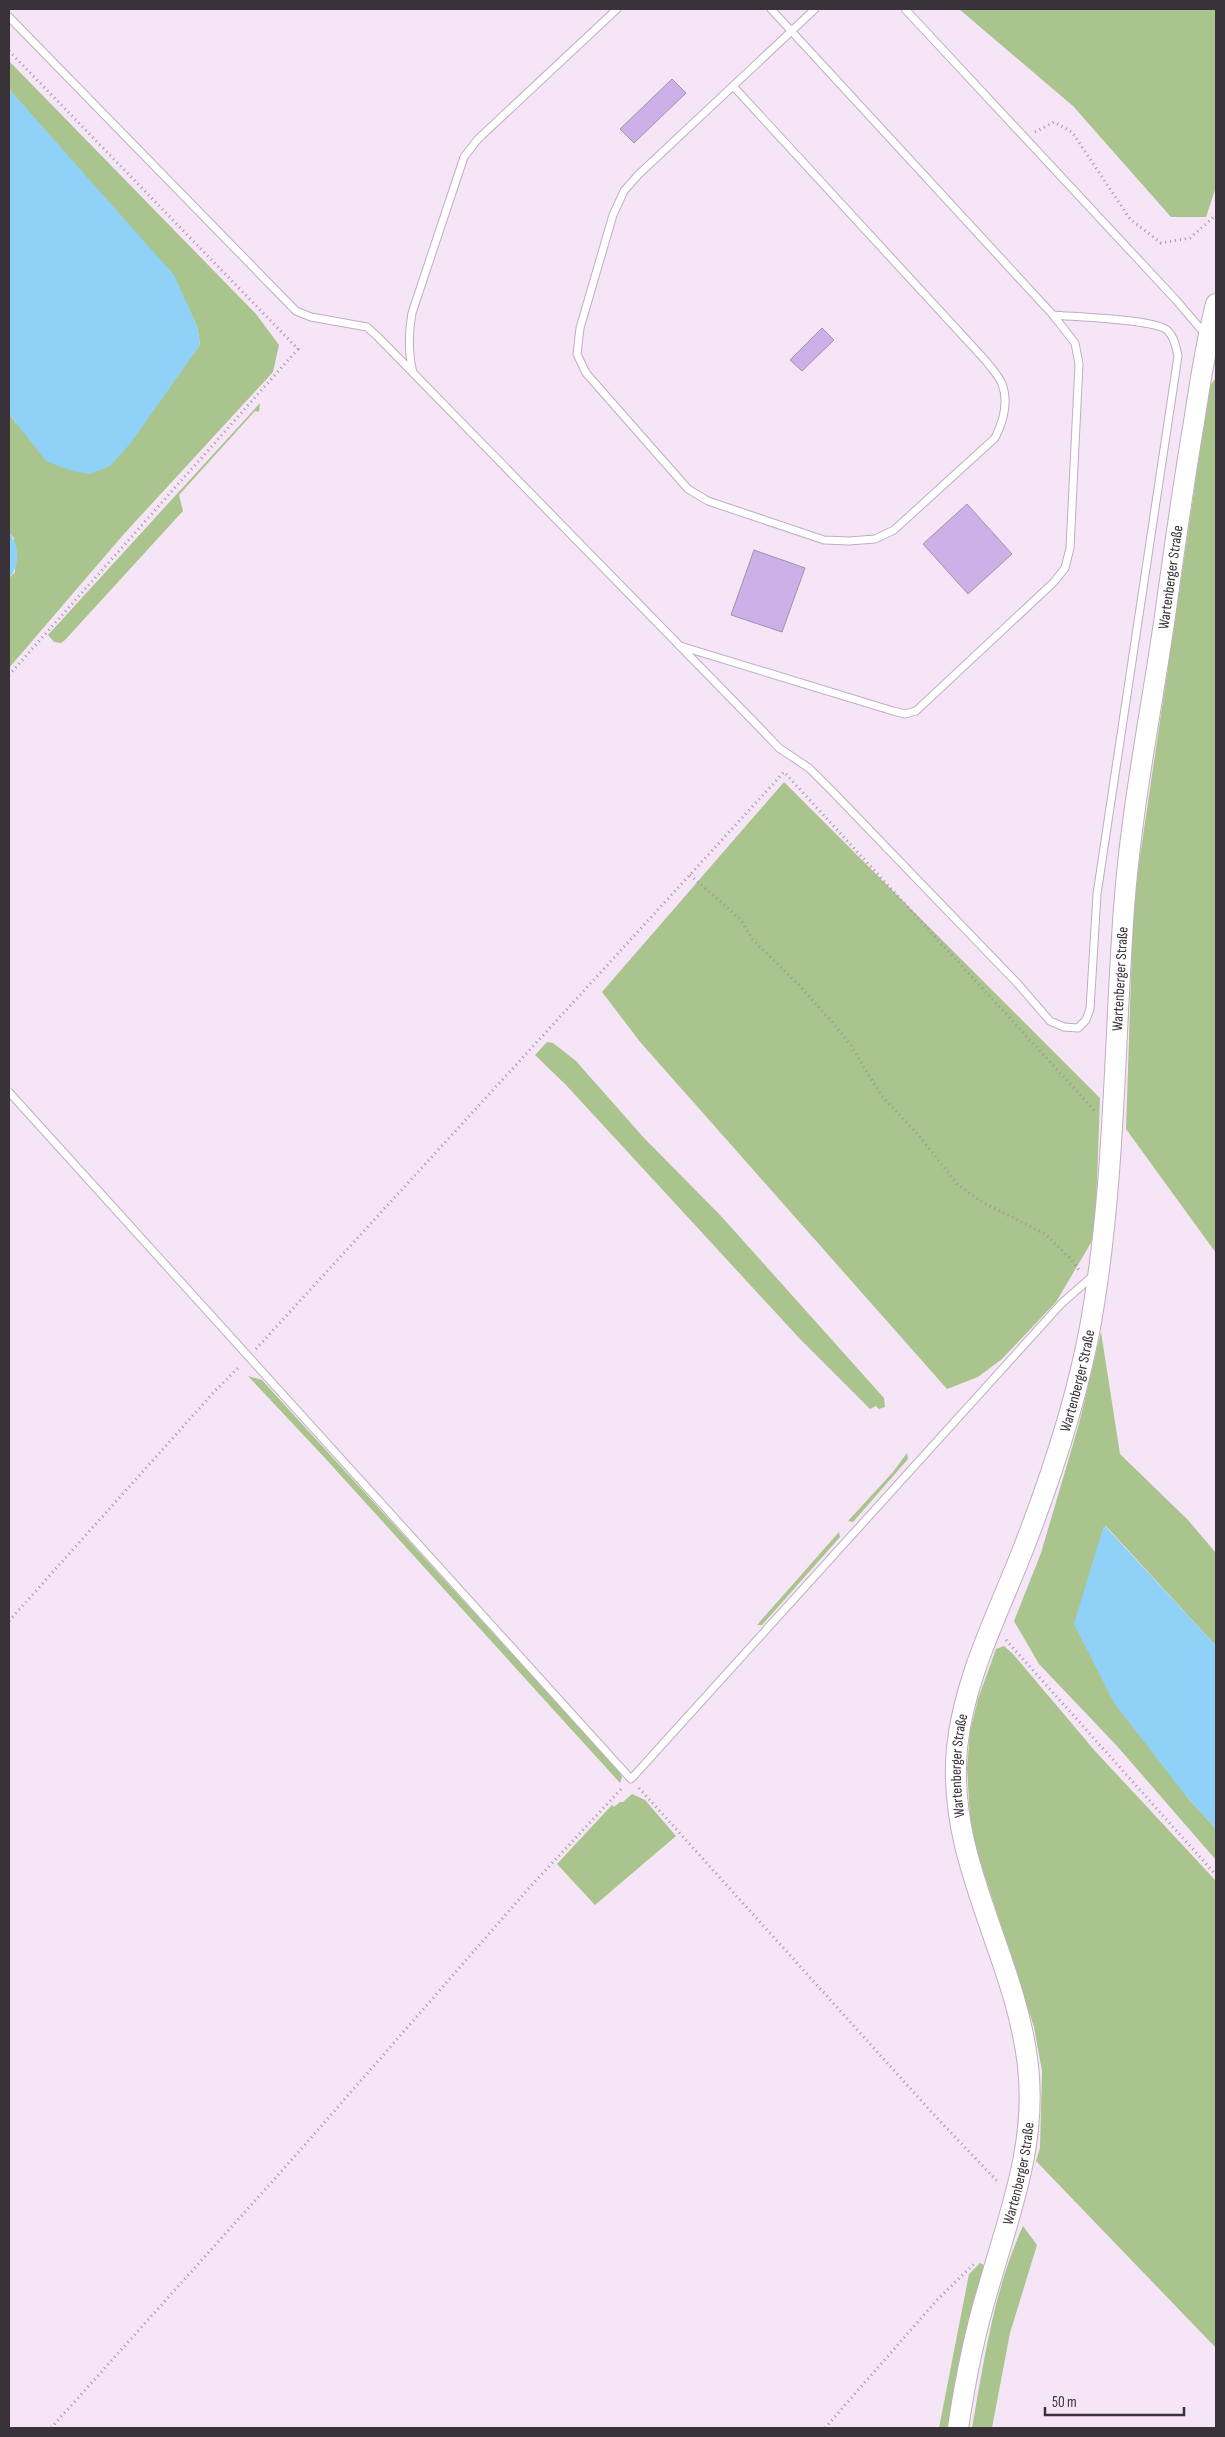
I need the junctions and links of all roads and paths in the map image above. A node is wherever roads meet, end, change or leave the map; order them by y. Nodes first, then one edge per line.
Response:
1 (617, 9) edge
2 (771, 9) edge
3 (815, 9) edge
4 (905, 9) edge
5 (9, 17) edge
6 (792, 31) junction
7 (9, 51) edge
8 (733, 86) junction
9 (1024, 137) junction
10 (1216, 215) edge
11 (1216, 304) edge
12 (1053, 315) junction
13 (1208, 337) junction
14 (413, 374) junction
15 (678, 645) junction
16 (9, 676) edge
17 (690, 875) junction
18 (9, 1092) edge
19 (1113, 1131) junction
20 (1093, 1276) junction
21 (248, 1358) junction
22 (9, 1621) edge
23 (992, 1625) junction
24 (631, 1779) junction
25 (1216, 1875) edge
26 (1016, 2200) junction
27 (1002, 2243) junction
28 (51, 2428) edge
29 (825, 2428) edge
30 (958, 2428) edge

1 - 14 lane
2 - 6 lane
3 - 6 lane
4 - 9 lane
5 - 14 lane
6 - 8 lane
6 - 12 lane
7 - 16 path
8 - 8 lane
9 - 10 path
9 - 13 lane
11 - 13 main road, Wartenberger Straße
12 - 15 lane
12 - 15 lane
13 - 19 main road, Wartenberger Straße
14 - 15 lane
17 - 19 path
17 - 20 path
17 - 21 path
18 - 21 lane
19 - 20 main road, Wartenberger Straße
20 - 23 main road, Wartenberger Straße
20 - 24 lane
21 - 22 path
21 - 24 lane
23 - 25 path
23 - 26 main road, Wartenberger Straße
24 - 26 path
24 - 28 path
26 - 27 main road, Wartenberger Straße
27 - 29 path
27 - 30 main road, Wartenberger Straße

